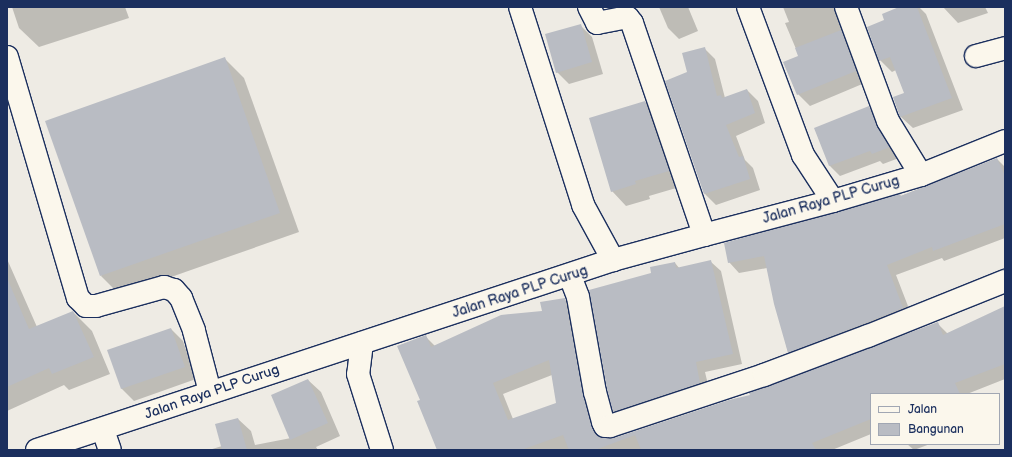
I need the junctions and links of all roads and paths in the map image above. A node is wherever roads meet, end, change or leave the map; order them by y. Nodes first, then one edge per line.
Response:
1 (520, 7) edge
2 (589, 7) edge
3 (748, 7) edge
4 (846, 7) edge
5 (1005, 48) edge
6 (976, 56) dead end
7 (7, 57) edge
8 (1005, 141) edge
9 (921, 175) junction
10 (833, 201) junction
11 (704, 235) junction
12 (613, 260) junction
13 (570, 276) junction
14 (1005, 281) edge
15 (362, 343) junction
16 (210, 392) junction
17 (103, 430) junction
18 (47, 448) edge
19 (110, 450) edge
20 (382, 450) edge

1 - 12 street
2 - 11 street
3 - 10 street
4 - 9 street
5 - 6 street
7 - 16 street
8 - 9 street, Jalan Raya PLP Curug
9 - 10 street, Jalan Raya PLP Curug
10 - 11 street, Jalan Raya PLP Curug
11 - 12 street, Jalan Raya PLP Curug
12 - 13 street, Jalan Raya PLP Curug
13 - 14 street
13 - 15 street, Jalan Raya PLP Curug
15 - 16 street, Jalan Raya PLP Curug
15 - 20 street
16 - 17 street, Jalan Raya PLP Curug
17 - 18 street, Jalan Raya PLP Curug
17 - 19 street

